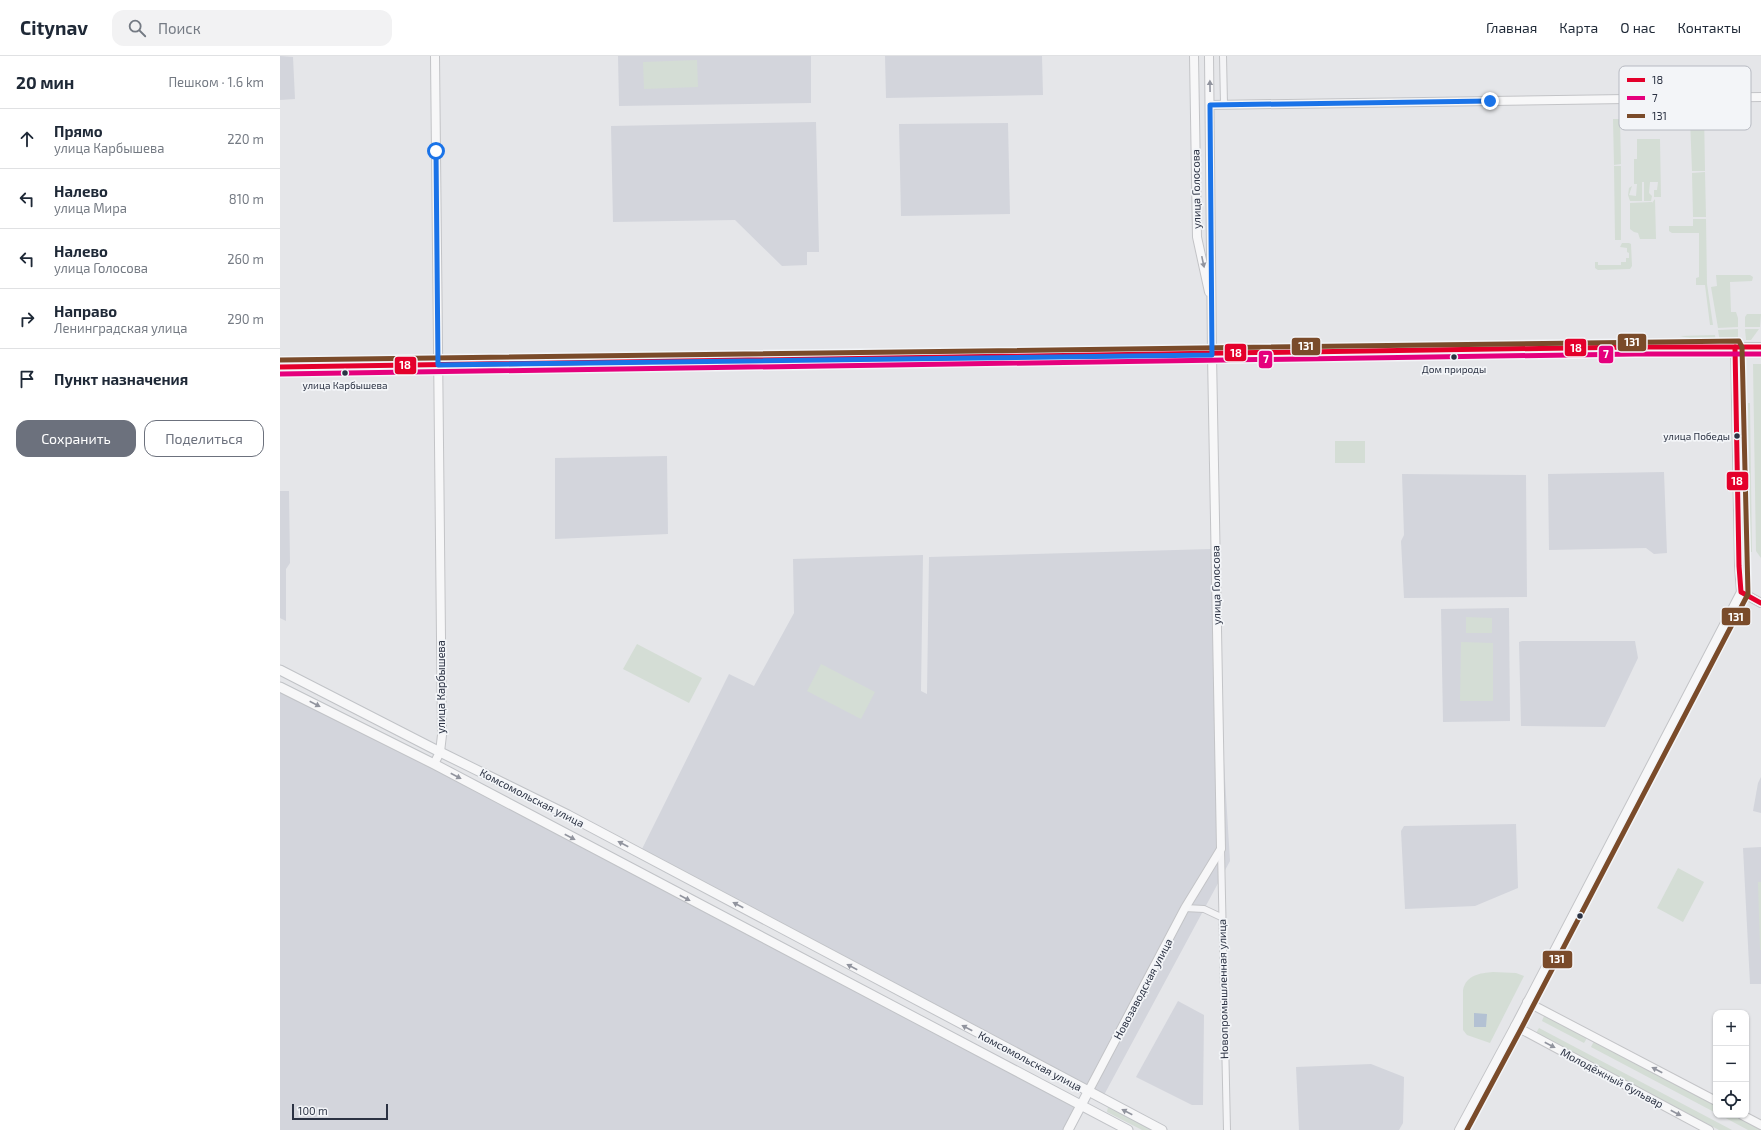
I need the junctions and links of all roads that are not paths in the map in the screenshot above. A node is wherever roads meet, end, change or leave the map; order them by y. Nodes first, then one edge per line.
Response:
1 (434, 56) edge
2 (1194, 56) edge
3 (1210, 56) edge
4 (1223, 56) edge
5 (1751, 97) edge
6 (1761, 97) edge
7 (1619, 99) edge
8 (1224, 104) junction
9 (1210, 105) junction
10 (1197, 237) junction
11 (1212, 238) junction
12 (1212, 321) junction
13 (1735, 347) junction
14 (1761, 347) edge
15 (1212, 355) junction
16 (438, 365) junction
17 (280, 367) edge
18 (1741, 592) junction
19 (1761, 603) edge
20 (281, 673) edge
21 (280, 687) edge
22 (440, 752) junction
23 (434, 764) junction
24 (1221, 849) junction
25 (1185, 908) junction
26 (1221, 917) junction
27 (783, 930) junction
28 (775, 945) junction
29 (899, 992) junction
30 (1527, 1002) junction
31 (891, 1006) junction
32 (1515, 1026) junction
33 (1088, 1092) junction
34 (1713, 1099) edge
35 (1081, 1106) junction
36 (1748, 1118) edge
37 (1761, 1125) edge
38 (1068, 1130) edge
39 (1128, 1130) edge
40 (1162, 1130) edge
41 (1226, 1130) edge
42 (1459, 1130) edge
43 (1709, 1130) edge

1 - 16 main road, улица Карбышева
2 - 10 main road, улица Голосова
9 -> 3 main road, улица Голосова
4 - 8 street
5 - 6 main road
7 - 8 main road
8 - 9 main road
9 - 11 main road, улица Голосова
10 - 11 main road
10 -> 12 main road, улица Голосова
11 - 12 main road, улица Голосова
12 - 15 main road, улица Голосова
13 - 14 main road
13 - 15 main road
13 - 18 main road
15 - 16 main road
15 - 24 main road, улица Голосова
16 - 17 main road
16 - 22 main road, улица Карбышева
18 - 19 main road
18 - 30 main road
20 - 22 main road, Комсомольская улица
21 -> 23 main road, Комсомольская улица
22 - 23 main road, улица Карбышева
27 -> 22 main road, Комсомольская улица
23 -> 28 main road, Комсомольская улица
24 - 25 main road, Новозаводская улица
24 - 26 street, Новопромышленная улица
25 - 26 street
25 - 33 main road, Новозаводская улица
26 - 41 street, Новопромышленная улица
27 - 28 main road
29 -> 27 main road, Комсомольская улица
28 - 31 main road, Комсомольская улица
29 - 31 main road
33 -> 29 main road, Комсомольская улица
30 - 32 main road
34 -> 30 main road
31 - 35 main road, Комсомольская улица
32 - 42 main road
32 -> 43 main road, Молодёжный бульвар
33 - 35 main road, Новозаводская улица
40 -> 33 main road, Комсомольская улица
35 - 38 main road, Новозаводская улица
35 - 39 main road, Комсомольская улица
36 - 37 main road

